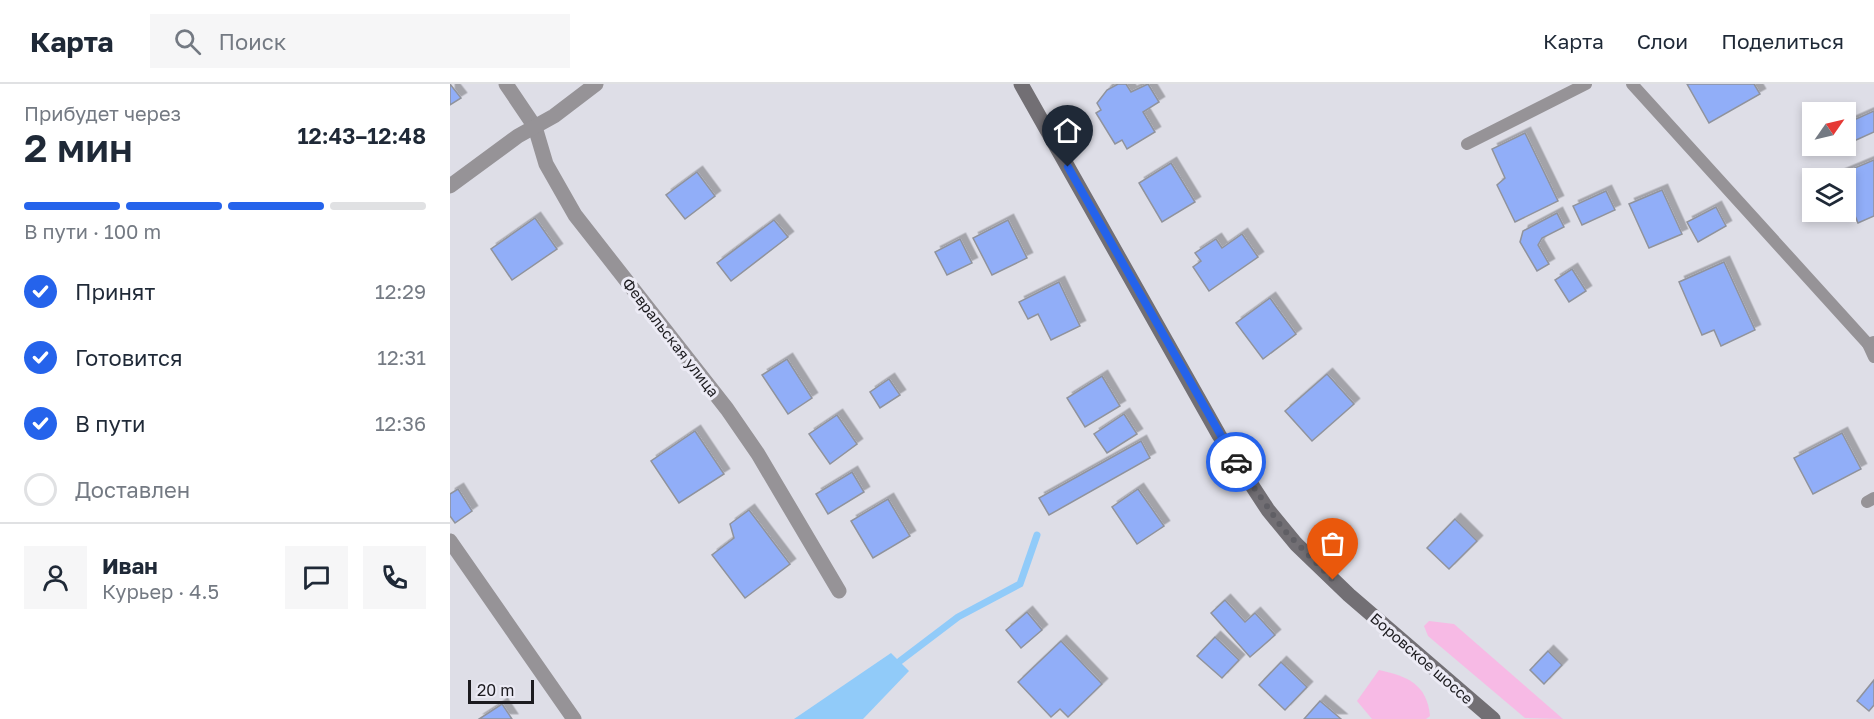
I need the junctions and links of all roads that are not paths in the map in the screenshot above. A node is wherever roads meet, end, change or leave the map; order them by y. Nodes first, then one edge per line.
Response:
1 (506, 84) edge
2 (596, 84) edge
3 (1021, 84) edge
4 (1586, 84) edge
5 (1632, 84) edge
6 (535, 127) junction
7 (1467, 144) dead end
8 (450, 186) edge
9 (1871, 343) edge
10 (1874, 357) edge
11 (450, 541) edge
12 (839, 591) dead end
13 (574, 719) edge
14 (1493, 719) edge

1 - 6 street, Февральская улица
2 - 6 street
3 - 14 main road, Боровское шоссе
4 - 7 lane
5 - 9 lane
6 - 8 street
6 - 12 street, Февральская улица
9 - 10 lane
11 - 13 street

